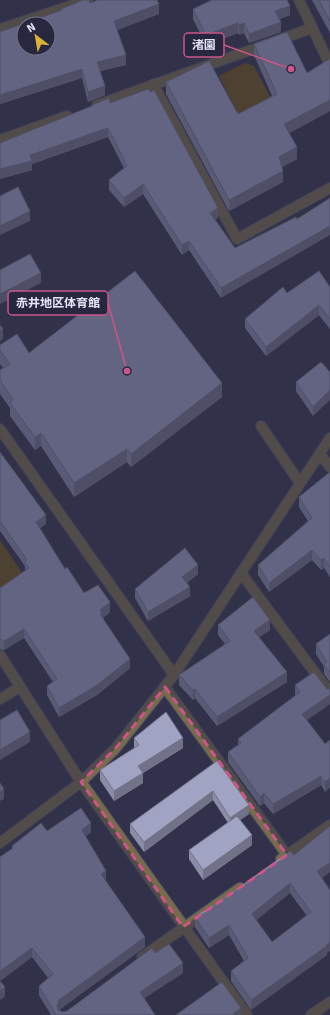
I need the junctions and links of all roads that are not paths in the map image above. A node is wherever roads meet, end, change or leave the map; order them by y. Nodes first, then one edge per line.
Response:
1 (88, 0) edge
2 (299, 0) edge
3 (312, 28) junction
4 (0, 29) edge
5 (330, 65) edge
6 (153, 84) junction
7 (88, 108) edge
8 (74, 114) edge
9 (0, 140) edge
10 (330, 188) edge
11 (261, 426) dead end
12 (0, 428) edge
13 (330, 438) edge
14 (320, 454) junction
15 (330, 467) edge
16 (300, 483) junction
17 (241, 573) junction
18 (0, 655) edge
19 (174, 675) junction
20 (20, 687) junction
21 (165, 687) junction
22 (330, 693) edge
23 (0, 699) edge
24 (81, 782) junction
25 (330, 825) edge
26 (0, 843) edge
27 (287, 855) junction
28 (274, 864) edge
29 (248, 882) edge
30 (183, 927) junction
31 (132, 964) edge
32 (330, 1002) edge
33 (247, 1015) edge
34 (311, 1015) edge

1 - 4 street
2 - 3 street
3 - 5 street
3 - 6 street
6 - 7 street
6 - 10 street
8 - 9 street
11 - 16 street
12 - 19 street
13 - 14 street
14 - 15 street
14 - 16 street
16 - 17 street
17 - 19 street
17 - 22 street
18 - 20 street
19 - 21 street
20 - 23 street
20 - 24 street
21 - 24 street
21 - 27 street
24 - 26 street
24 - 30 street
25 - 27 street
27 - 28 street
29 - 30 street
30 - 31 street
30 - 33 street
32 - 34 street

